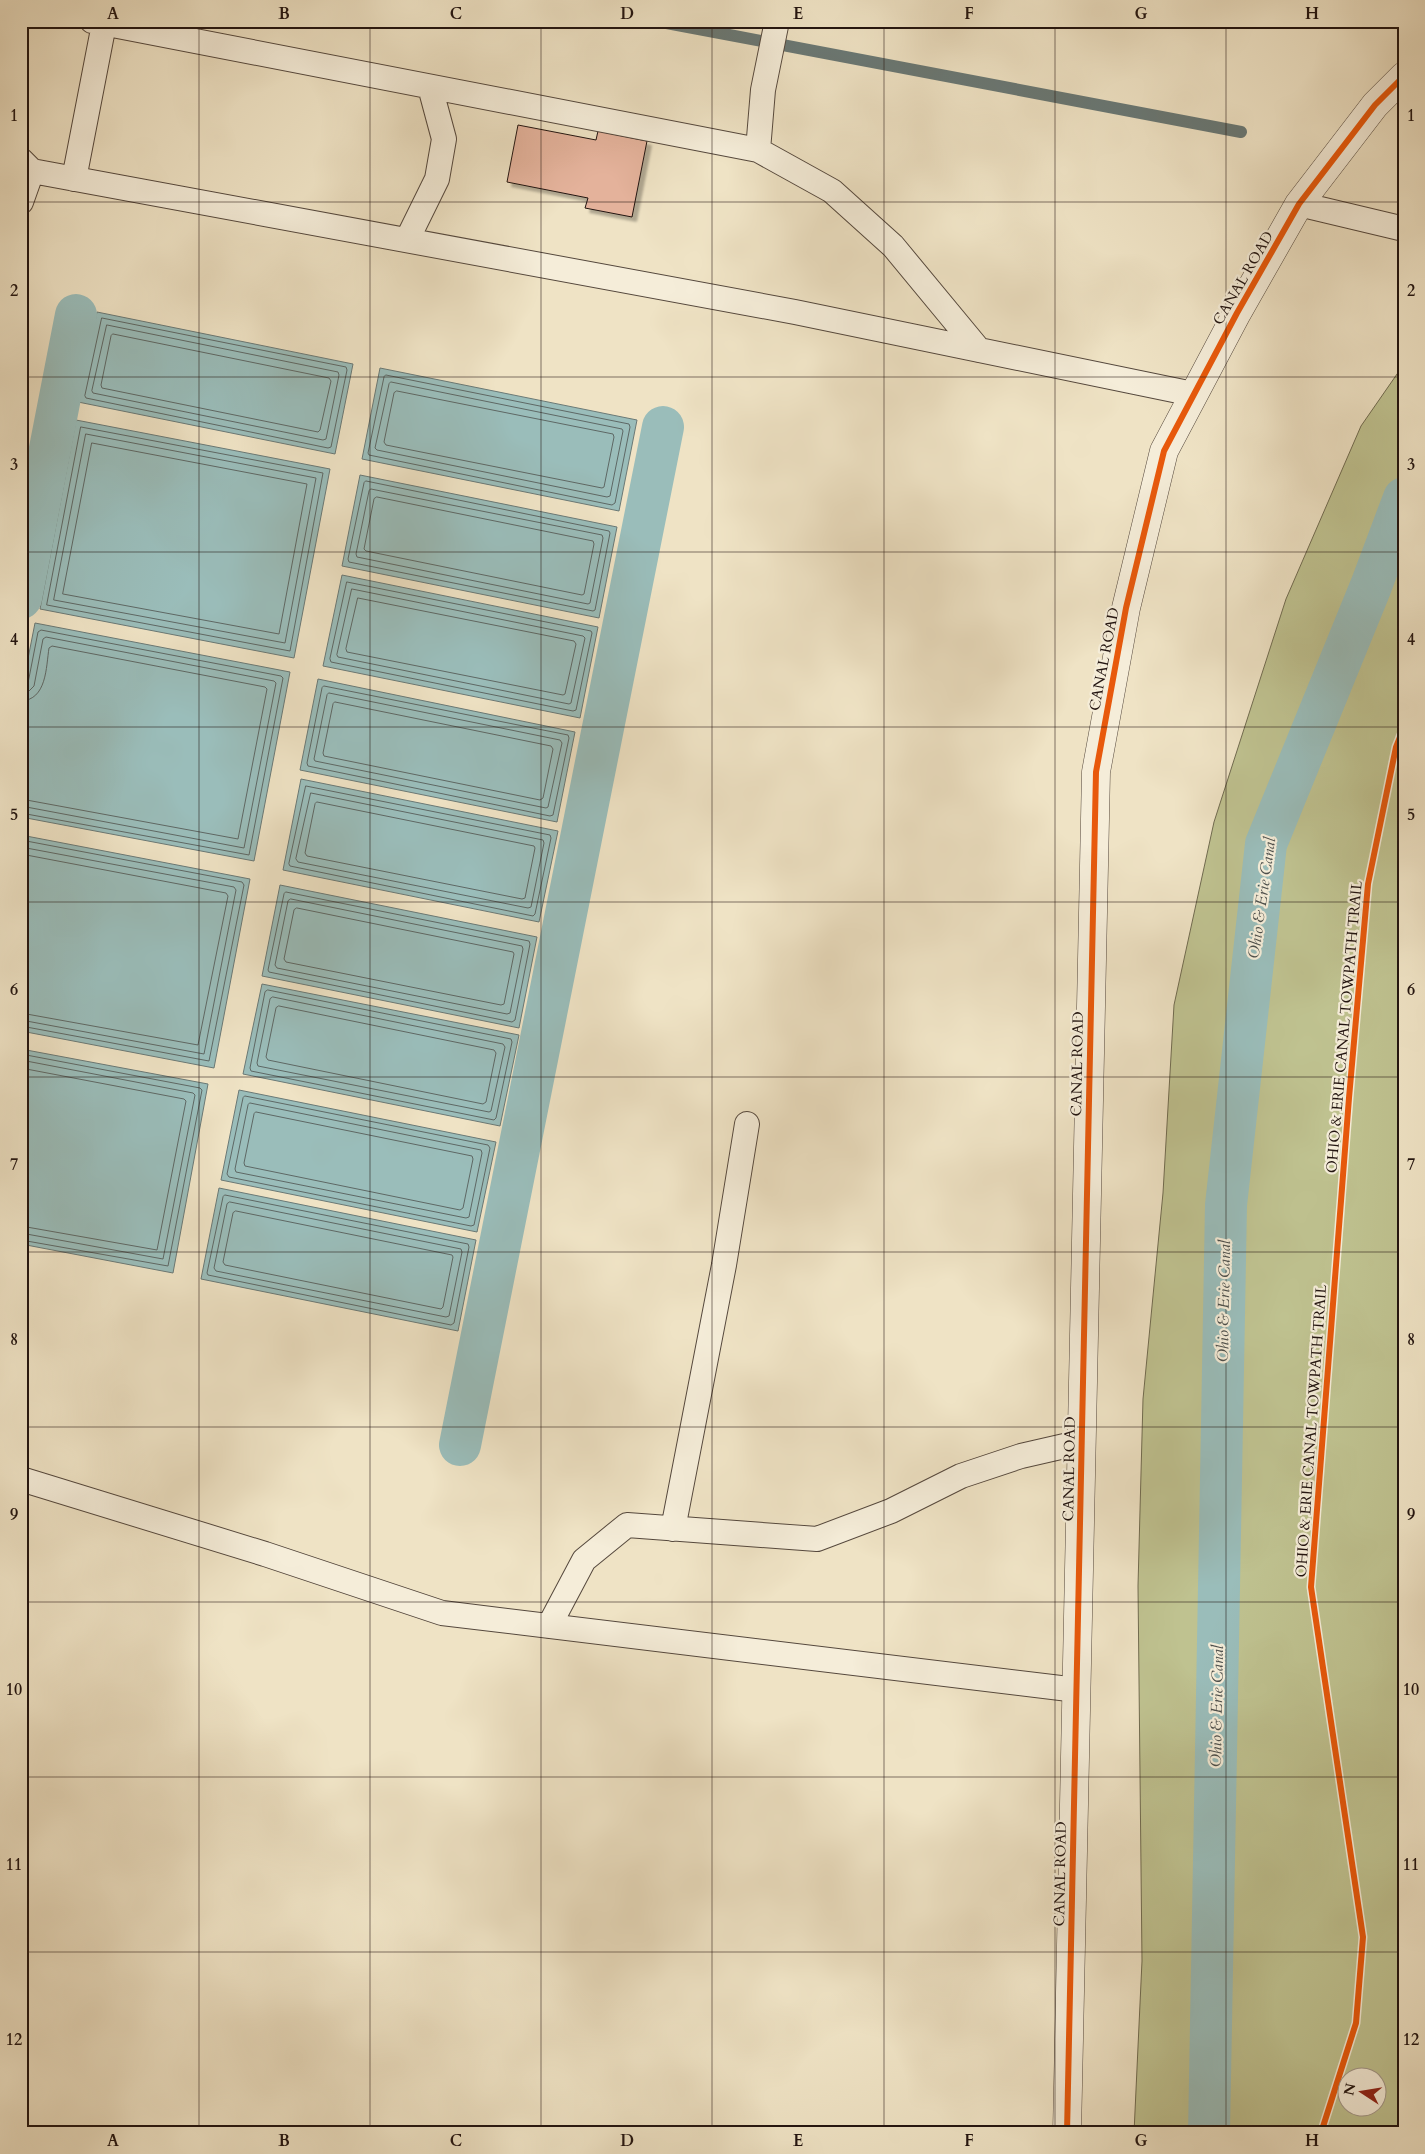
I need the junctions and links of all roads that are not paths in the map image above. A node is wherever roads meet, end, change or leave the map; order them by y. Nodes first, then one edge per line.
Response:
1 (777, 21) edge
2 (98, 22) edge
3 (1404, 76) edge
4 (430, 86) junction
5 (758, 150) junction
6 (27, 166) edge
7 (74, 179) junction
8 (21, 202) edge
9 (1300, 204) junction
10 (1404, 229) edge
11 (407, 240) junction
12 (979, 350) junction
13 (1193, 394) junction
14 (747, 1124) dead end
15 (1082, 1442) junction
16 (21, 1479) edge
17 (673, 1529) junction
18 (549, 1626) junction
19 (1077, 1690) junction
20 (1067, 2133) edge

1 - 5 lane
2 - 4 lane
2 - 7 lane
3 - 9 street, CANAL ROAD
4 - 5 lane
4 - 11 lane
5 - 12 lane
6 - 7 lane
6 - 8 lane
7 - 11 lane
9 - 10 lane
9 - 13 street, CANAL ROAD
11 - 12 lane
12 - 13 lane
13 - 15 street, CANAL ROAD
14 - 17 lane
15 - 17 lane
15 - 19 street, CANAL ROAD
16 - 18 lane
17 - 18 lane
18 - 19 lane
19 - 20 street, CANAL ROAD

